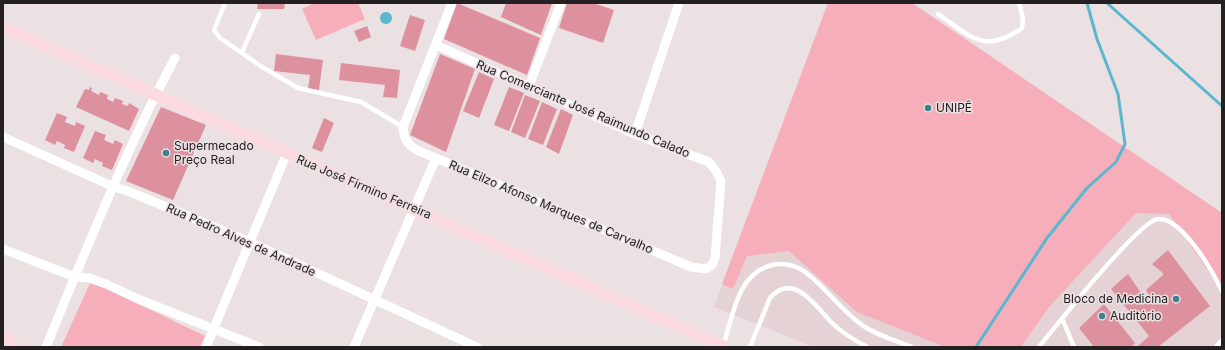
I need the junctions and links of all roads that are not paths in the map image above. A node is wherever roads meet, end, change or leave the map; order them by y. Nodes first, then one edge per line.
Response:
1 (225, 3) edge
2 (452, 3) edge
3 (561, 3) edge
4 (679, 3) edge
5 (1019, 3) edge
6 (259, 14) dead end
7 (938, 14) dead end
8 (3, 27) edge
9 (436, 45) junction
10 (242, 52) junction
11 (175, 58) dead end
12 (529, 86) junction
13 (155, 95) junction
14 (404, 127) junction
15 (635, 134) junction
16 (3, 138) edge
17 (287, 153) junction
18 (436, 158) junction
19 (114, 187) junction
20 (415, 208) junction
21 (250, 242) junction
22 (3, 249) edge
23 (690, 267) joint
24 (75, 277) junction
25 (1222, 291) edge
26 (375, 299) junction
27 (1062, 318) junction
28 (214, 329) junction
29 (3, 335) edge
30 (1222, 340) edge
31 (14, 347) edge
32 (46, 347) edge
33 (206, 347) edge
34 (259, 347) edge
35 (354, 347) edge
36 (477, 347) edge
37 (724, 347) edge
38 (750, 347) edge
39 (867, 347) edge
40 (912, 347) edge
41 (1039, 347) edge
42 (1074, 347) edge
43 (1216, 347) edge

1 - 10 lane
2 - 9 street
3 - 12 street
4 - 15 street
5 - 7 lane
6 - 10 lane
8 - 13 main road, Rua José Firmino Ferreira
9 - 12 street, Rua Comerciante José Raimundo Calado
9 - 14 street
10 - 14 lane
11 - 13 street
12 - 15 street, Rua Comerciante José Raimundo Calado
13 - 17 main road, Rua José Firmino Ferreira
13 - 19 street
14 - 18 street, Rua Eilzo Afonso Marques de Carvalho
15 - 23 street, Rua Comerciante José Raimundo Calado
16 - 19 street, Rua Pedro Alves de Andrade
17 - 20 main road, Rua José Firmino Ferreira
17 - 21 street
18 - 20 street
18 - 23 street, Rua Eilzo Afonso Marques de Carvalho
19 - 21 street, Rua Pedro Alves de Andrade
19 - 24 street
20 - 26 street
20 - 37 main road, Rua José Firmino Ferreira
21 - 26 street, Rua Pedro Alves de Andrade
21 - 28 street
22 - 24 street
24 - 28 street
24 - 32 street
25 - 27 lane
26 - 35 street
26 - 36 street, Rua Pedro Alves de Andrade
27 - 41 lane
27 - 42 lane
28 - 33 street
28 - 34 street
29 - 31 main road
30 - 43 lane
37 - 40 lane
38 - 39 lane

